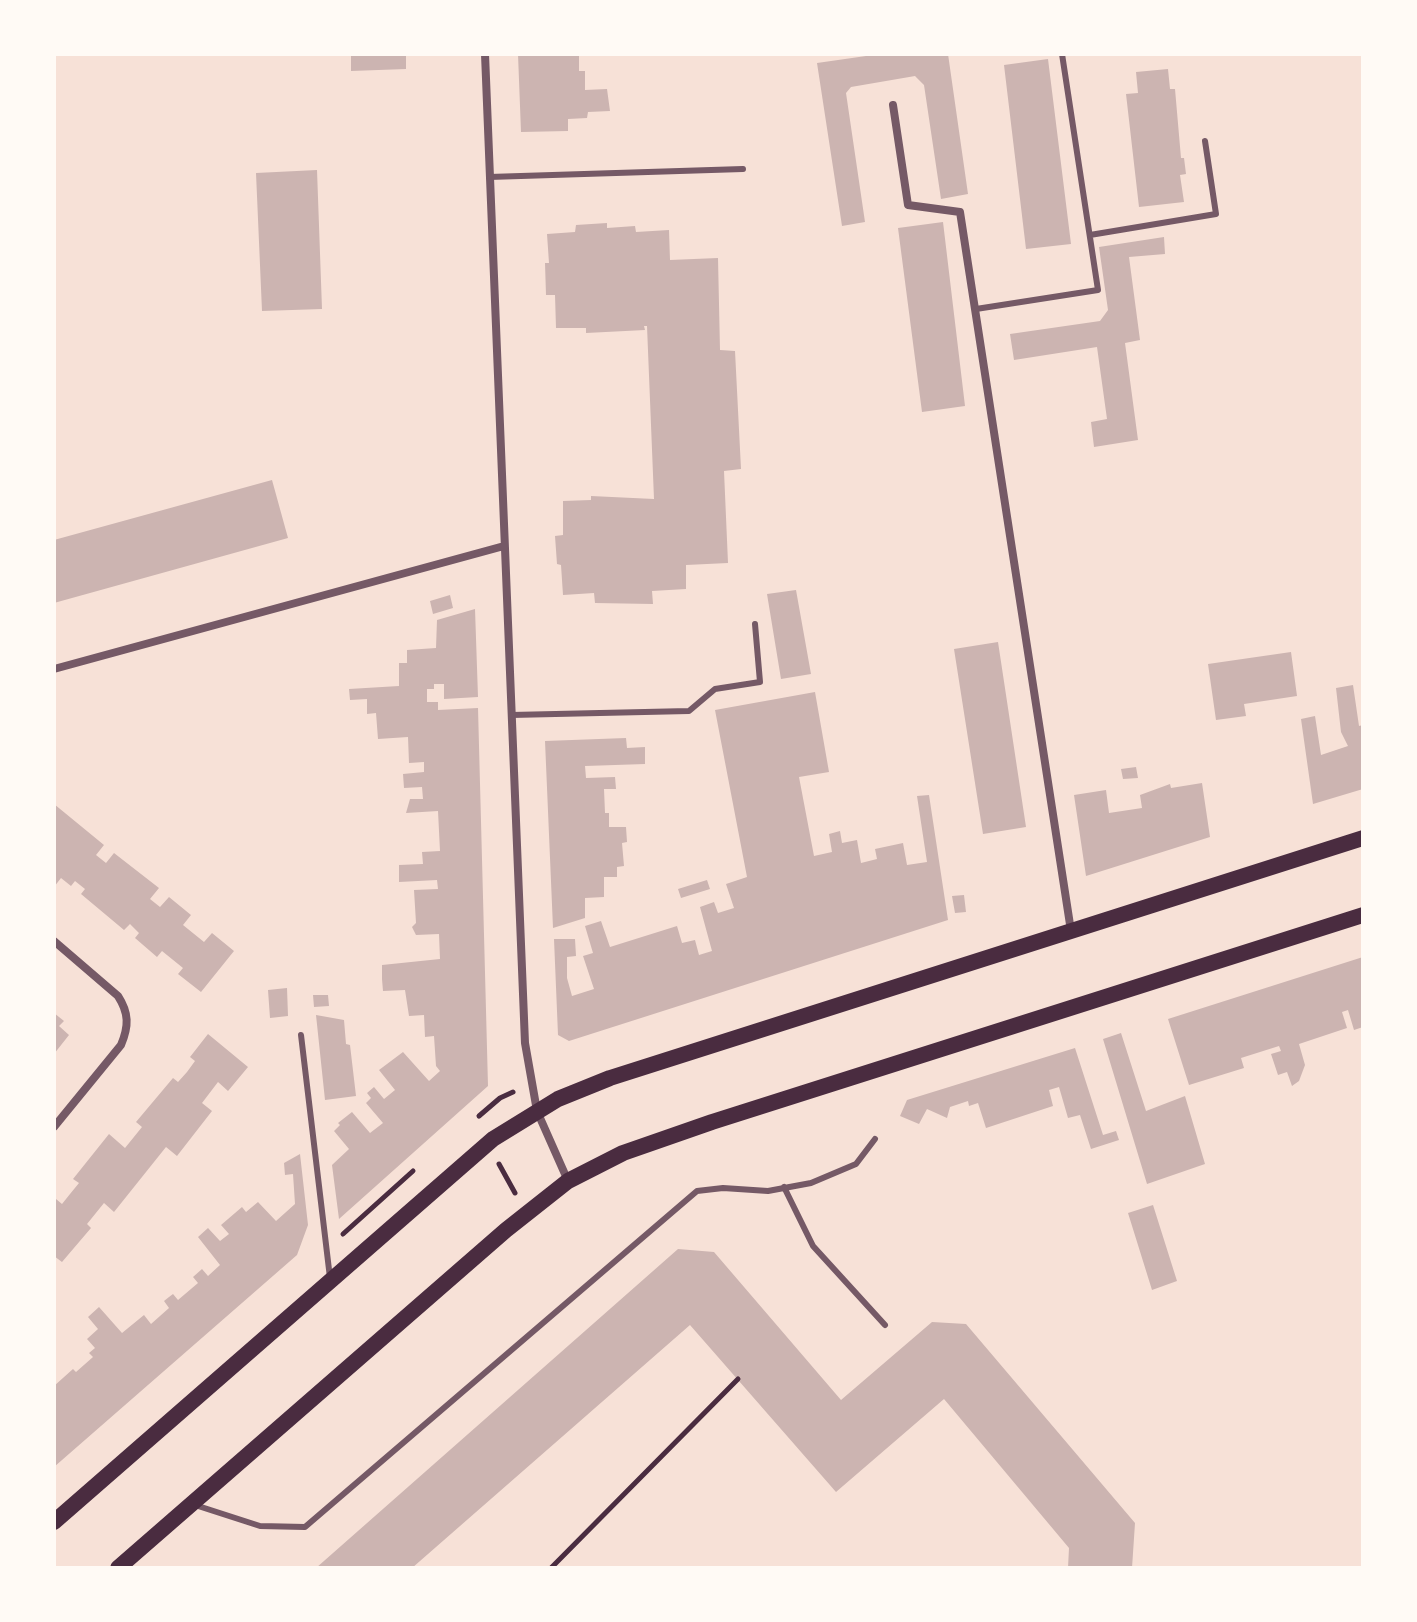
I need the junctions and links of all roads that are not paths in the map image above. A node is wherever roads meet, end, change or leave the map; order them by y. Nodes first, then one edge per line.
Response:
1 (485, 54) edge
2 (1062, 54) edge
3 (893, 105) dead end
4 (1205, 141) dead end
5 (743, 169) dead end
6 (489, 177) junction
7 (1090, 235) junction
8 (976, 309) junction
9 (504, 546) junction
10 (755, 624) dead end
11 (54, 669) edge
12 (511, 715) junction
13 (1363, 838) edge
14 (1363, 915) edge
15 (1071, 931) junction
16 (54, 941) edge
17 (301, 1035) dead end
18 (537, 1111) junction
19 (54, 1127) edge
20 (875, 1139) dead end
21 (568, 1181) junction
22 (784, 1187) junction
23 (331, 1281) junction
24 (885, 1325) dead end
25 (192, 1504) junction
26 (54, 1522) edge
27 (118, 1568) edge

1 - 6 street
2 - 7 lane
3 - 8 street
4 - 7 lane
5 - 6 lane
6 - 9 street
7 - 8 lane
8 - 15 street
9 - 11 street
9 - 12 street
10 - 12 lane
12 - 18 street
13 - 15 main road
14 - 21 main road
15 - 18 main road
16 - 19 street
17 - 23 lane
18 - 21 street
18 - 23 main road
20 - 22 lane
21 - 25 main road
22 - 24 lane
22 - 25 lane
23 - 26 main road
25 - 27 main road

